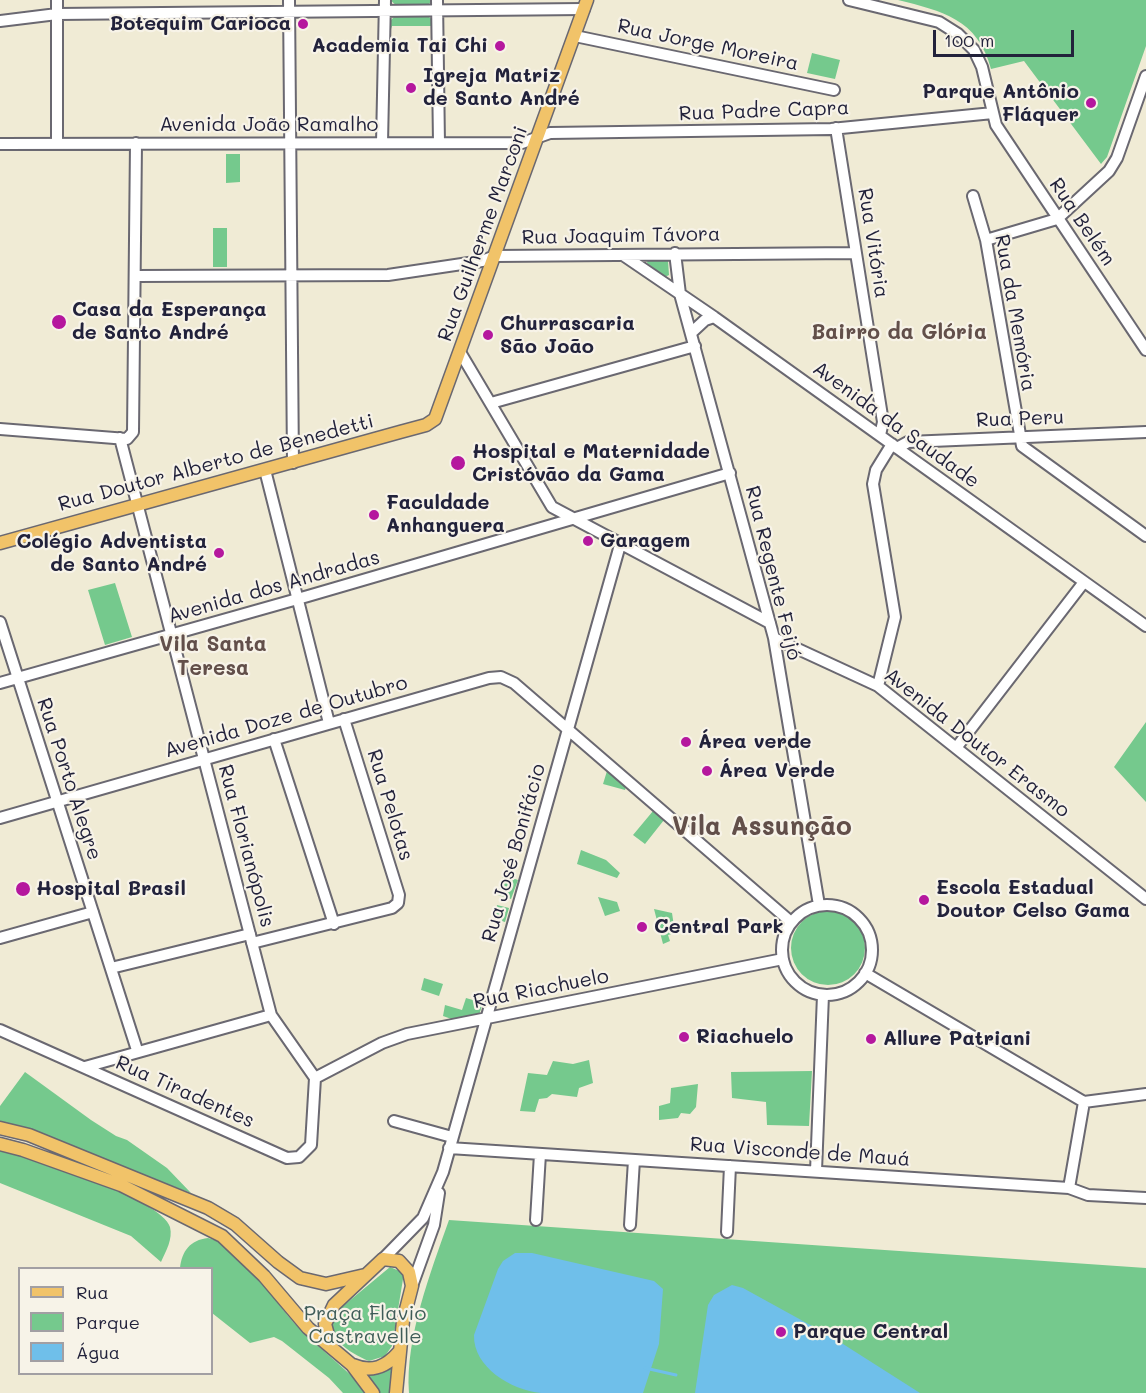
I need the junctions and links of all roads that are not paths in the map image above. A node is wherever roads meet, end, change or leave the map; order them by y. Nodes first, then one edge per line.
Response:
1 (57, 0) edge
2 (849, 0) edge
3 (385, 5) edge
4 (437, 5) edge
5 (586, 5) edge
6 (289, 6) edge
7 (57, 14) junction
8 (0, 21) edge
9 (575, 36) junction
10 (1146, 76) edge
11 (834, 90) dead end
12 (993, 113) junction
13 (836, 128) junction
14 (537, 138) junction
15 (291, 143) junction
16 (382, 143) junction
17 (439, 143) junction
18 (0, 144) edge
19 (57, 144) junction
20 (136, 144) junction
21 (973, 196) dead end
22 (1057, 219) junction
23 (986, 240) junction
24 (675, 253) junction
25 (856, 253) junction
26 (623, 255) junction
27 (495, 256) junction
28 (292, 275) junction
29 (136, 276) junction
30 (680, 294) junction
31 (714, 317) junction
32 (691, 333) junction
33 (695, 346) junction
34 (1146, 350) edge
35 (460, 352) junction
36 (491, 403) junction
37 (439, 414) joint
38 (0, 429) edge
39 (1146, 432) edge
40 (880, 435) junction
41 (1018, 437) junction
42 (124, 439) junction
43 (895, 446) junction
44 (293, 463) junction
45 (265, 470) junction
46 (730, 473) junction
47 (139, 505) junction
48 (573, 520) junction
49 (1146, 536) edge
50 (0, 543) edge
51 (620, 545) junction
52 (1083, 582) junction
53 (298, 599) junction
54 (0, 622) edge
55 (770, 624) junction
56 (1146, 626) edge
57 (173, 634) junction
58 (774, 638) junction
59 (17, 678) junction
60 (0, 683) edge
61 (878, 686) junction
62 (344, 719) junction
63 (329, 723) junction
64 (567, 729) junction
65 (274, 739) junction
66 (956, 748) junction
67 (204, 759) junction
68 (57, 802) junction
69 (0, 818) edge
70 (1146, 899) edge
71 (819, 905) junction
72 (93, 912) junction
73 (791, 922) junction
74 (334, 924) junction
75 (0, 938) edge
76 (251, 938) junction
77 (783, 959) junction
78 (111, 968) junction
79 (866, 974) junction
80 (823, 994) junction
81 (271, 1015) junction
82 (486, 1019) junction
83 (0, 1030) edge
84 (137, 1050) junction
85 (338, 1064) junction
86 (85, 1067) junction
87 (315, 1078) junction
88 (1146, 1094) edge
89 (313, 1101) junction
90 (1084, 1102) junction
91 (394, 1121) dead end
92 (0, 1128) edge
93 (451, 1143) junction
94 (0, 1144) edge
95 (540, 1154) junction
96 (634, 1160) junction
97 (730, 1166) junction
98 (816, 1171) junction
99 (443, 1172) junction
100 (1069, 1188) junction
101 (1146, 1198) edge
102 (536, 1220) dead end
103 (630, 1225) dead end
104 (727, 1232) dead end
105 (383, 1259) junction
106 (365, 1275) junction
107 (412, 1286) junction
108 (332, 1347) junction
109 (399, 1352) junction
110 (352, 1365) junction
111 (373, 1393) edge
112 (396, 1393) edge

1 - 7 street
2 - 12 street, Rua Belém
3 - 4 street
3 - 6 street
3 - 16 street
4 - 5 street
4 - 17 street
5 - 9 main road, Rua Guilherme Marconi
6 - 7 street
6 - 15 street
7 - 8 street
7 - 19 street
9 - 11 street, Rua Jorge Moreira
9 - 14 main road, Rua Guilherme Marconi
10 - 22 street
12 - 13 street, Rua Padre Capra
12 - 22 street, Rua Belém
13 - 14 street, Rua Padre Capra
13 - 25 street, Rua Vitória
14 - 17 street, Avenida João Ramalho
14 - 27 main road, Rua Guilherme Marconi
15 - 16 street, Avenida João Ramalho
15 - 20 street, Avenida João Ramalho
15 - 28 street
16 - 17 street, Avenida João Ramalho
18 - 19 street, Avenida João Ramalho
19 - 20 street, Avenida João Ramalho
20 - 29 street
21 - 23 street, Rua da Memória
22 - 23 street
22 - 34 street, Rua Belém
23 - 41 street, Rua da Memória
24 - 25 street, Rua Joaquim Távora
24 - 26 street, Rua Joaquim Távora
24 - 30 street, Rua Regente Feijó
25 - 40 street, Rua Vitória
26 - 27 street, Rua Joaquim Távora
26 - 30 street, Avenida da Saudade
27 - 28 street, Rua Joaquim Távora
27 - 35 main road, Rua Guilherme Marconi
28 - 29 street, Rua Joaquim Távora
28 - 44 street
29 - 42 street
30 - 31 street, Avenida da Saudade
30 - 32 street, Rua Regente Feijó
31 - 32 street
31 - 40 street, Avenida da Saudade
32 - 33 street, Rua Regente Feijó
33 - 36 street
33 - 46 street, Rua Regente Feijó
35 - 36 street
35 - 37 main road, Rua Guilherme Marconi
36 - 48 street
37 - 44 main road, Rua Doutor Alberto de Benedetti
38 - 42 street
39 - 41 street, Rua Peru
40 - 43 street, Avenida da Saudade
41 - 43 street, Rua Peru
41 - 49 street
42 - 47 street, Rua Florianópolis
43 - 52 street, Avenida da Saudade
43 - 61 street
44 - 45 main road, Rua Doutor Alberto de Benedetti
45 - 47 main road, Rua Doutor Alberto de Benedetti
45 - 53 street
46 - 48 street, Avenida dos Andradas
46 - 55 street, Rua Regente Feijó
47 - 50 main road, Rua Doutor Alberto de Benedetti
47 - 57 street, Rua Florianópolis
48 - 51 street
48 - 53 street, Avenida dos Andradas
51 - 55 street
51 - 64 street, Rua José Bonifácio
52 - 56 street, Avenida da Saudade
52 - 66 street
53 - 57 street, Avenida dos Andradas
53 - 63 street
54 - 59 street, Rua Porto Alegre
55 - 58 street, Rua Regente Feijó
57 - 59 street, Avenida dos Andradas
57 - 67 street, Rua Florianópolis
58 - 61 street, Avenida Doutor Erasmo
58 - 71 street, Rua Regente Feijó
59 - 60 street, Avenida dos Andradas
59 - 68 street, Rua Porto Alegre
61 - 66 street, Avenida Doutor Erasmo
62 - 63 street, Avenida Doze de Outubro
62 - 64 street, Avenida Doze de Outubro
62 - 74 street, Rua Pelotas
63 - 65 street, Avenida Doze de Outubro
64 - 73 street, Avenida Doze de Outubro
64 - 82 street, Rua José Bonifácio
65 - 67 street, Avenida Doze de Outubro
65 - 74 street
66 - 70 street, Avenida Doutor Erasmo
67 - 68 street, Avenida Doze de Outubro
67 - 76 street, Rua Florianópolis
68 - 69 street, Avenida Doze de Outubro
68 - 72 street, Rua Porto Alegre
71 - 73 street
71 - 79 street
72 - 75 street
72 - 78 street, Rua Porto Alegre
73 - 77 street
74 - 76 street
76 - 78 street
76 - 81 street, Rua Florianópolis
77 - 80 street
77 - 82 street, Rua Riachuelo
78 - 84 street, Rua Porto Alegre
79 - 80 street
79 - 90 street
80 - 98 street
81 - 84 street
81 - 87 street, Rua Florianópolis
82 - 85 street, Rua Riachuelo
82 - 93 street, Rua José Bonifácio
83 - 86 street, Rua Tiradentes
84 - 86 street
85 - 87 street, Rua Riachuelo
85 - 89 street, Rua Tiradentes
86 - 89 street, Rua Tiradentes
87 - 89 street, Rua Tiradentes
88 - 90 street
90 - 100 street
91 - 93 street, Rua Visconde de Mauá
92 - 106 main road
93 - 95 street, Rua Visconde de Mauá
93 - 99 street, Rua José Bonifácio
94 - 108 main road
95 - 96 street, Rua Visconde de Mauá
95 - 102 street
96 - 97 street, Rua Visconde de Mauá
96 - 103 street
97 - 98 street, Rua Visconde de Mauá
97 - 104 street
98 - 100 street, Rua Visconde de Mauá
99 - 105 street, Rua José Bonifácio
99 - 107 street, Rua José Bonifácio
100 - 101 street, Rua Visconde de Mauá
105 - 106 main road
105 - 107 main road
106 - 108 main road
107 - 109 main road
108 - 110 main road
109 - 110 main road
109 - 112 main road
110 - 111 main road

